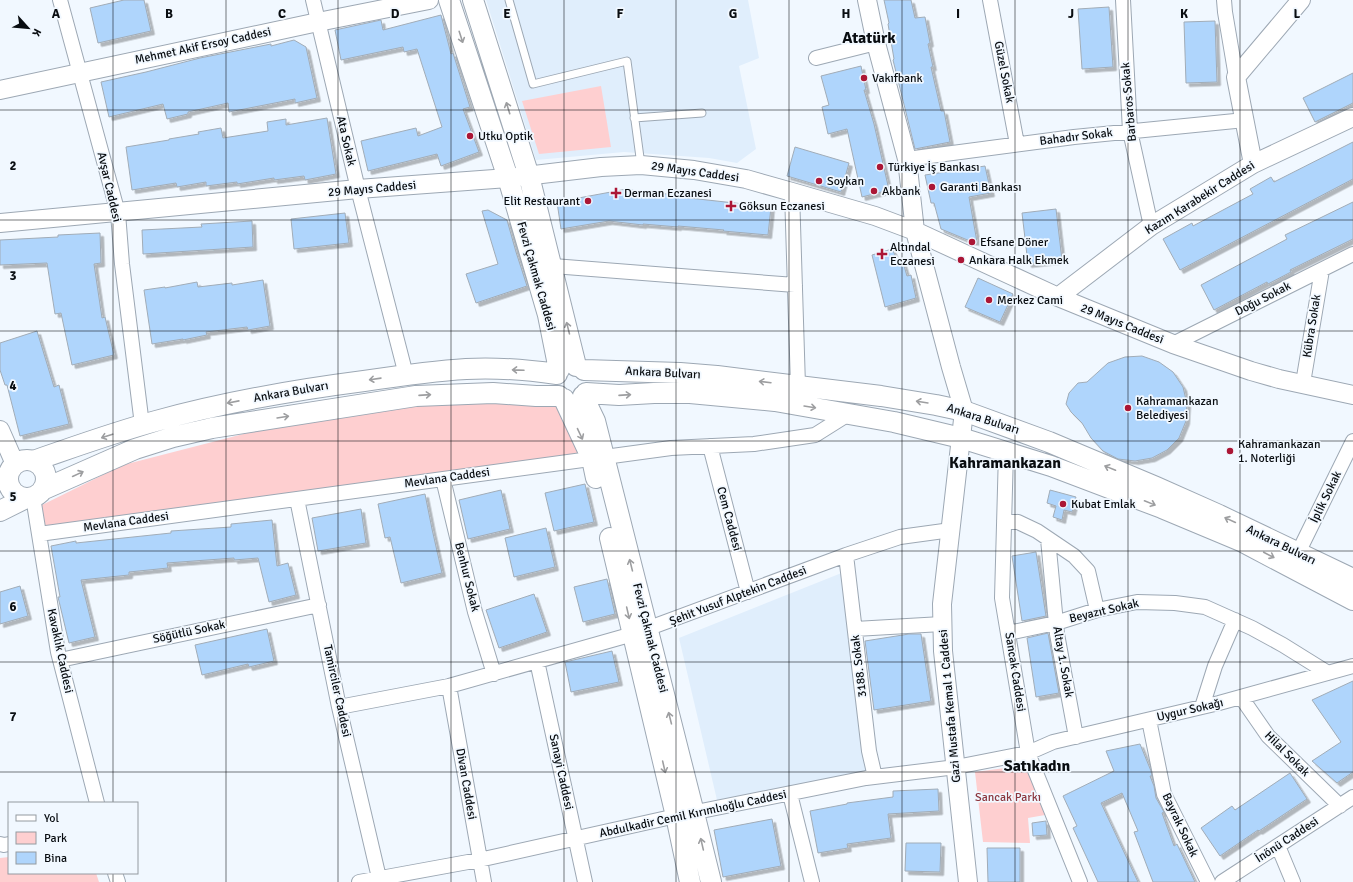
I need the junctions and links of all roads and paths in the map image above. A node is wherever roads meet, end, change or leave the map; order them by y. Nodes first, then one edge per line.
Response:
1 (60, 0) edge
2 (313, 0) edge
3 (429, 0) edge
4 (449, 0) edge
5 (473, 0) edge
6 (509, 0) edge
7 (867, 0) edge
8 (990, 0) edge
9 (1123, 0) edge
10 (1224, 0) edge
11 (1301, 0) edge
12 (318, 22) junction
13 (876, 43) junction
14 (816, 58) dead end
15 (80, 72) junction
16 (1236, 77) junction
17 (0, 90) edge
18 (702, 113) dead end
19 (1353, 117) edge
20 (634, 118) junction
21 (1245, 120) junction
22 (1130, 131) junction
23 (1017, 144) junction
24 (907, 159) junction
25 (1253, 164) junction
26 (641, 165) junction
27 (529, 176) junction
28 (508, 178) junction
29 (358, 189) junction
30 (792, 192) junction
31 (118, 213) junction
32 (0, 223) edge
33 (1151, 226) junction
34 (915, 231) junction
35 (1353, 254) edge
36 (552, 266) junction
37 (1322, 270) junction
38 (795, 285) junction
39 (1058, 297) junction
40 (1173, 344) junction
41 (569, 370) junction
42 (406, 375) junction
43 (1303, 383) junction
44 (798, 386) junction
45 (1353, 395) edge
46 (573, 396) junction
47 (964, 411) junction
48 (850, 413) junction
49 (142, 425) junction
50 (0, 430) edge
51 (961, 438) junction
52 (1353, 441) edge
53 (710, 446) junction
54 (1006, 452) junction
55 (598, 459) junction
56 (15, 467) edge
57 (444, 479) junction
58 (34, 495) junction
59 (297, 498) junction
60 (0, 511) edge
61 (1004, 521) junction
62 (950, 530) junction
63 (39, 534) junction
64 (1048, 540) junction
65 (1298, 553) junction
66 (846, 555) junction
67 (1353, 579) edge
68 (748, 592) junction
69 (1353, 600) edge
70 (319, 605) junction
71 (1097, 610) junction
72 (1235, 620) junction
73 (1056, 623) junction
74 (942, 624) junction
75 (855, 629) junction
76 (641, 632) junction
77 (1008, 634) junction
78 (60, 660) junction
79 (537, 661) junction
80 (1353, 666) edge
81 (1328, 673) junction
82 (494, 674) junction
83 (450, 686) junction
84 (1241, 697) junction
85 (339, 707) junction
86 (1202, 707) junction
87 (1149, 720) junction
88 (1076, 737) junction
89 (1028, 753) junction
90 (956, 767) junction
91 (875, 778) junction
92 (790, 794) junction
93 (1353, 797) edge
94 (97, 802) edge
95 (1340, 806) junction
96 (685, 815) junction
97 (576, 839) junction
98 (1278, 846) junction
99 (479, 860) junction
100 (380, 880) edge
101 (359, 882) edge
102 (484, 882) edge
103 (585, 882) edge
104 (690, 882) edge
105 (710, 882) edge
106 (812, 882) edge
107 (968, 882) edge
108 (1080, 882) edge
109 (1208, 882) edge
110 (1222, 882) edge
111 (1294, 882) edge

1 - 15 street, Avşar Caddesi
2 - 12 street, Ata Sokak
3 - 12 street, Mehmet Akif Ersoy Caddesi
4 -> 28 main road, Fevzi Çakmak Caddesi
27 -> 5 main road, Fevzi Çakmak Caddesi
6 - 20 lane
7 - 13 street
8 - 23 street, Güzel Sokak
9 - 22 street, Barbaros Sokak
10 - 16 street
11 - 16 street
12 - 15 street, Mehmet Akif Ersoy Caddesi
12 - 29 street, Ata Sokak
13 - 14 street
13 - 24 street
15 - 17 street, Mehmet Akif Ersoy Caddesi
15 - 31 street, Avşar Caddesi
16 - 21 street
18 - 20 lane
19 - 25 street, Kazım Karabekir Caddesi
20 - 26 lane
21 - 22 street, Bahadır Sokak
21 - 25 street
22 - 23 street, Bahadır Sokak
22 - 33 street, Barbaros Sokak
23 - 24 street, Bahadır Sokak
24 - 34 street
25 - 33 street, Kazım Karabekir Caddesi
26 - 27 street, 29 Mayıs Caddesi
26 - 30 street, 29 Mayıs Caddesi
27 - 28 street, 29 Mayıs Caddesi
27 - 36 main road, Fevzi Çakmak Caddesi
28 - 29 street, 29 Mayıs Caddesi
28 - 41 main road, Fevzi Çakmak Caddesi
29 - 31 street, 29 Mayıs Caddesi
29 - 42 street, Ata Sokak
30 - 34 street, 29 Mayıs Caddesi
30 - 38 street
31 - 32 street, 29 Mayıs Caddesi
31 - 49 street, Avşar Caddesi
33 - 39 street, Kazım Karabekir Caddesi
34 - 39 street, 29 Mayıs Caddesi
34 - 47 street
35 - 37 street, Doğu Sokak
36 - 38 street
41 -> 36 main road, Fevzi Çakmak Caddesi
37 - 40 street, Doğu Sokak
37 - 43 street, Kübra Sokak
38 - 44 street
39 - 40 street, 29 Mayıs Caddesi
40 - 43 street, 29 Mayıs Caddesi
41 -> 42 main road, Ankara Bulvarı
44 -> 41 main road, Ankara Bulvarı
41 - 46 main road
41 - 46 main road
42 -> 49 main road, Ankara Bulvarı
43 - 45 street, 29 Mayıs Caddesi
47 -> 44 main road, Ankara Bulvarı
46 -> 48 main road, Ankara Bulvarı
46 - 55 main road, Fevzi Çakmak Caddesi
58 -> 46 main road, Ankara Bulvarı
47 - 51 street, Gazi Mustafa Kemal 1 Caddesi
65 -> 47 main road, Ankara Bulvarı
48 - 51 main road, Ankara Bulvarı
48 - 53 street, Mevlana Caddesi
49 -> 56 main road, Ankara Bulvarı
50 - 56 street
51 - 54 main road, Ankara Bulvarı
51 - 62 street, Gazi Mustafa Kemal 1 Caddesi
52 - 65 street, İplik Sokak
53 - 55 street, Mevlana Caddesi
53 - 68 street, Cem Caddesi
54 - 61 street, Sancak Caddesi
54 -> 69 main road, Ankara Bulvarı
55 - 57 street, Mevlana Caddesi
55 - 76 main road, Fevzi Çakmak Caddesi
56 - 58 main road
56 - 58 main road
57 - 59 street, Mevlana Caddesi
57 - 82 street, Benhur Sokak
58 - 60 main road, Ankara Bulvarı
58 - 63 street, Kavaklık Caddesi
59 - 63 street, Mevlana Caddesi
59 - 70 street, Tamirciler Caddesi
61 - 64 street
61 - 77 street, Sancak Caddesi
62 - 66 street, Şehit Yusuf Alptekin Caddesi
62 - 74 street, Gazi Mustafa Kemal 1 Caddesi
63 - 78 street, Kavaklık Caddesi
64 - 71 street
64 - 73 street, Altay 1. Sokak
65 - 67 main road, Ankara Bulvarı
66 - 68 street, Şehit Yusuf Alptekin Caddesi
66 - 75 street, 3188. Sokak
68 - 76 street, Şehit Yusuf Alptekin Caddesi
70 - 78 street, Söğütlü Sokak
70 - 85 street, Tamirciler Caddesi
71 - 72 street, Beyazıt Sokak
71 - 73 street, Beyazıt Sokak
72 - 81 street, Beyazıt Sokak
72 - 86 street
73 - 77 street, Beyazıt Sokak
73 - 88 street, Altay 1. Sokak
74 - 75 street
74 - 90 street, Gazi Mustafa Kemal 1 Caddesi
75 - 91 street, 3188. Sokak
76 - 79 street, Şehit Yusuf Alptekin Caddesi
76 - 96 main road, Fevzi Çakmak Caddesi
77 - 89 street, Sancak Caddesi
78 - 94 street, Kavaklık Caddesi
79 - 82 street, Şehit Yusuf Alptekin Caddesi
79 - 97 street, Sanayi Caddesi
80 - 81 street, Uygur Sokağı
81 - 84 street, Uygur Sokağı
82 - 83 street, Şehit Yusuf Alptekin Caddesi
83 - 85 street, Şehit Yusuf Alptekin Caddesi
83 - 99 street, Divan Caddesi
84 - 86 street, Uygur Sokağı
84 - 95 street, Hilal Sokak
85 - 100 street, Tamirciler Caddesi
86 - 87 street, Uygur Sokağı
87 - 88 street, Uygur Sokağı
87 - 109 street, Bayrak Sokak
88 - 89 street, Uygur Sokağı
89 - 90 street, Abdulkadir Cemil Kırımlıoğlu Caddesi
89 - 108 street, Sancak Caddesi
90 - 91 street, Abdulkadir Cemil Kırımlıoğlu Caddesi
90 - 107 street, Gazi Mustafa Kemal 1 Caddesi
91 - 92 street, Abdulkadir Cemil Kırımlıoğlu Caddesi
92 - 96 street, Abdulkadir Cemil Kırımlıoğlu Caddesi
92 - 106 street
93 - 95 street, İnönü Caddesi
95 - 98 street, İnönü Caddesi
96 - 97 street, Abdulkadir Cemil Kırımlıoğlu Caddesi
96 - 104 main road, Fevzi Çakmak Caddesi
105 -> 96 main road, Fevzi Çakmak Caddesi
97 - 99 street, Abdulkadir Cemil Kırımlıoğlu Caddesi
97 - 103 street, Sanayi Caddesi
98 - 110 street, İnönü Caddesi
98 - 111 street
99 - 100 street, Abdulkadir Cemil Kırımlıoğlu Caddesi
99 - 102 street, Divan Caddesi
100 - 101 street, Abdulkadir Cemil Kırımlıoğlu Caddesi

